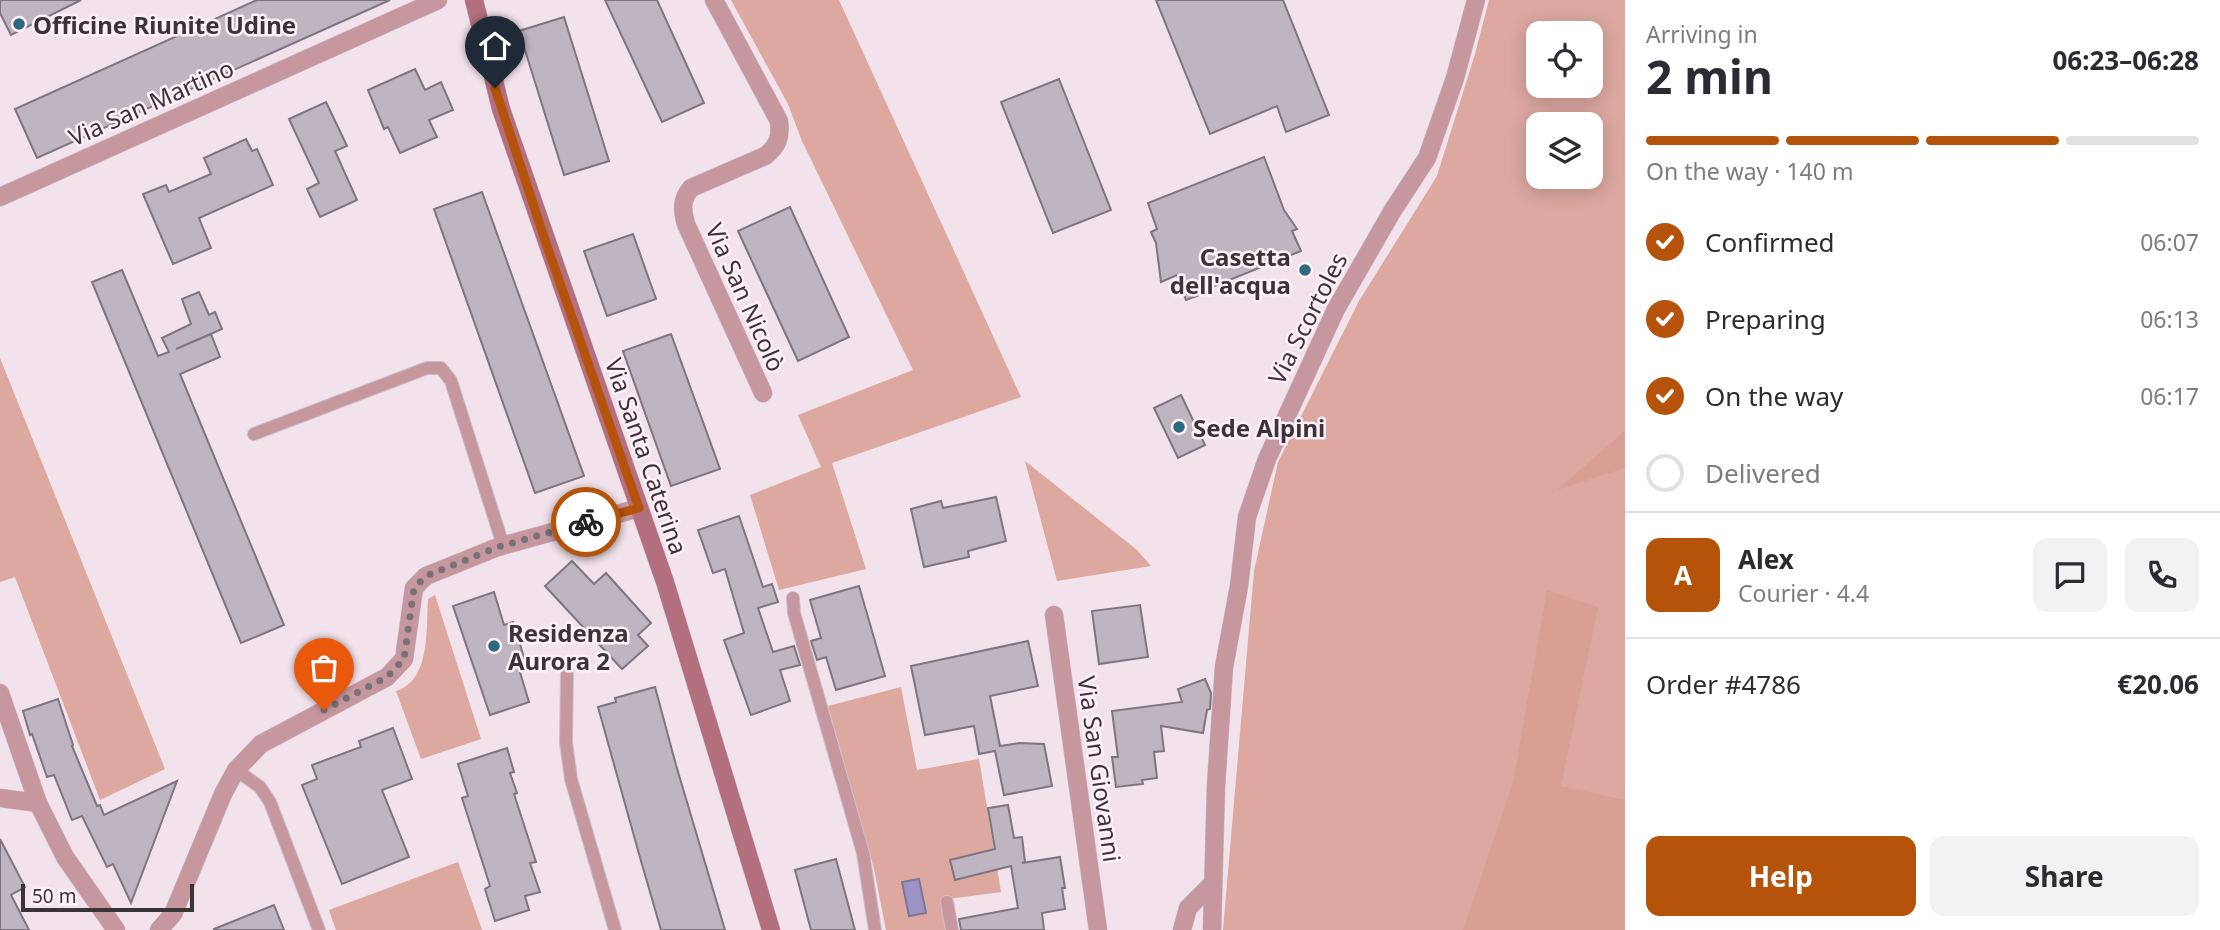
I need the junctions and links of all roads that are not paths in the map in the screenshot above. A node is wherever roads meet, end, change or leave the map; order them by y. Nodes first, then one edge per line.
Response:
1 (438, 0) edge
2 (474, 0) edge
3 (714, 0) edge
4 (1476, 0) edge
5 (0, 197) edge
6 (763, 393) dead end
7 (254, 434) dead end
8 (639, 508) junction
9 (503, 545) junction
10 (793, 598) dead end
11 (1054, 615) dead end
12 (567, 674) dead end
13 (0, 693) edge
14 (236, 770) junction
15 (0, 798) edge
16 (38, 803) junction
17 (1213, 883) junction
18 (947, 902) dead end
19 (116, 930) edge
20 (159, 930) edge
21 (319, 930) edge
22 (615, 930) edge
23 (771, 930) edge
24 (875, 930) edge
25 (952, 930) edge
26 (1098, 930) edge
27 (1182, 930) edge
28 (1212, 930) edge

1 - 5 street, Via San Martino
2 - 8 street, Via Santa Caterina
3 - 6 street, Via San Nicolò
4 - 17 street, Via Scortoles
7 - 9 lane
8 - 9 street
8 - 23 street, Via Santa Caterina
9 - 14 street
10 - 24 lane
11 - 26 street, Via San Giovanni
12 - 22 lane
13 - 16 street
14 - 20 street
14 - 21 lane
15 - 16 street
16 - 19 street
17 - 27 street
17 - 28 street, Via Scortoles
18 - 25 lane

